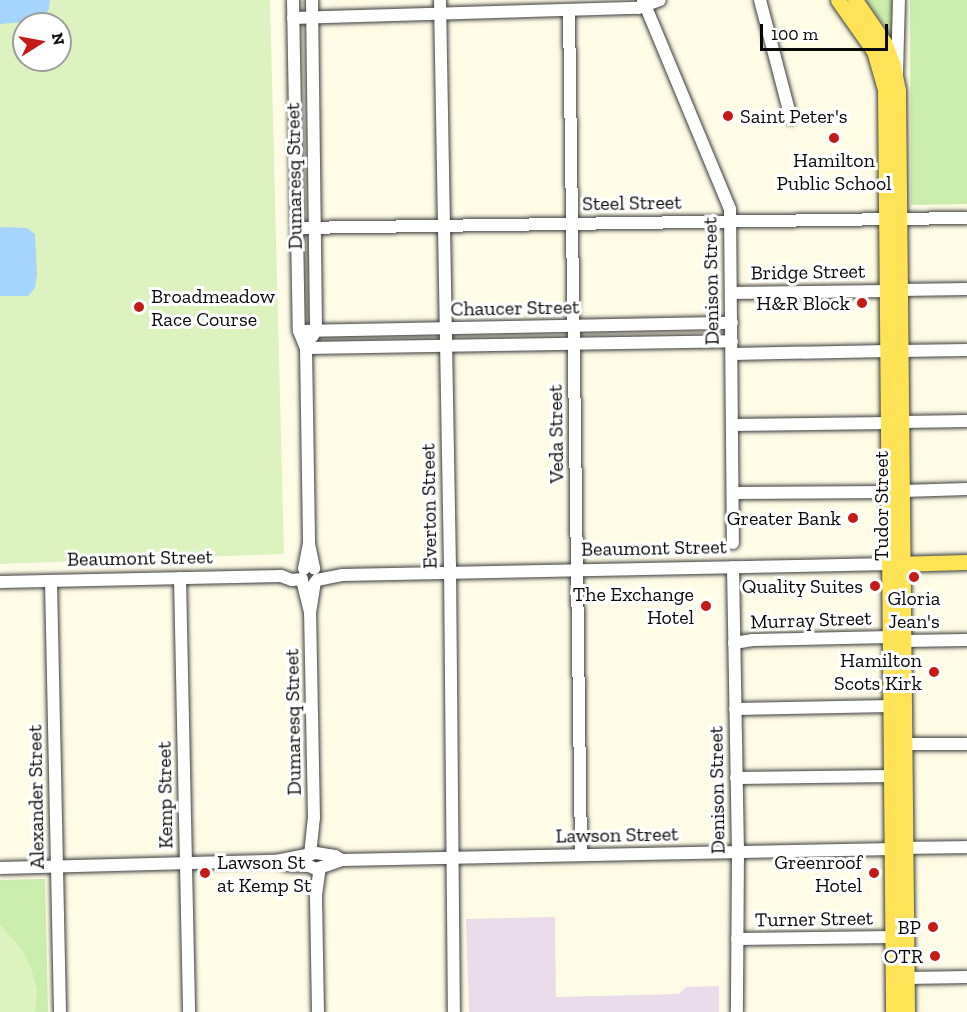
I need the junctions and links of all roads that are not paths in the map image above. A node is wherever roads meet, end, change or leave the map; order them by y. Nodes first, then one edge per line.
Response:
1 (293, 0) edge
2 (312, 0) edge
3 (440, 0) edge
4 (660, 0) edge
5 (760, 0) edge
6 (838, 0) edge
7 (855, 0) edge
8 (900, 0) edge
9 (644, 3) edge
10 (569, 12) junction
11 (440, 14) junction
12 (312, 17) junction
13 (293, 18) junction
14 (897, 77) junction
15 (791, 118) dead end
16 (892, 218) junction
17 (967, 218) edge
18 (730, 220) junction
19 (572, 224) junction
20 (444, 225) junction
21 (297, 228) junction
22 (314, 228) junction
23 (893, 290) junction
24 (967, 290) edge
25 (731, 293) junction
26 (732, 323) junction
27 (574, 327) junction
28 (446, 329) junction
29 (316, 330) junction
30 (300, 331) junction
31 (732, 340) junction
32 (574, 344) junction
33 (446, 346) junction
34 (306, 348) junction
35 (967, 350) edge
36 (894, 351) junction
37 (732, 354) junction
38 (967, 421) edge
39 (895, 423) junction
40 (734, 425) junction
41 (967, 489) edge
42 (896, 491) junction
43 (735, 493) junction
44 (733, 543) dead end
45 (967, 562) edge
46 (896, 564) junction
47 (733, 567) junction
48 (578, 570) junction
49 (450, 573) junction
50 (309, 575) junction
51 (180, 578) junction
52 (51, 581) junction
53 (0, 582) edge
54 (897, 639) junction
55 (967, 640) edge
56 (734, 643) junction
57 (891, 706) junction
58 (735, 708) junction
59 (905, 744) junction
60 (967, 744) edge
61 (892, 776) junction
62 (736, 778) junction
63 (967, 847) edge
64 (899, 848) junction
65 (738, 852) junction
66 (581, 855) junction
67 (453, 858) junction
68 (315, 861) junction
69 (186, 863) junction
70 (57, 867) junction
71 (0, 868) edge
72 (892, 937) junction
73 (737, 939) junction
74 (967, 977) edge
75 (907, 978) junction
76 (60, 1012) edge
77 (189, 1012) edge
78 (318, 1012) edge
79 (454, 1012) edge
80 (737, 1012) edge
81 (893, 1012) edge
82 (907, 1012) edge

1 - 13 street, Dumaresq Street
2 - 12 street, Dumaresq Street
3 - 11 street, Everton Street
4 - 9 street
5 - 15 street
6 - 16 main road, Tudor Street
7 - 14 main road
8 - 14 street, Tudor Street
9 - 10 street
9 - 18 street, Denison Street
10 - 11 street
10 - 19 street, Veda Street
11 - 12 street
11 - 20 street, Everton Street
12 - 13 street
12 - 22 street, Dumaresq Street
13 - 21 street, Dumaresq Street
14 - 16 main road, Tudor Street
16 - 17 street, Steel Street
16 - 18 street, Steel Street
16 - 23 main road, Tudor Street
18 - 19 street, Steel Street
18 - 25 street, Denison Street
19 - 20 street, Steel Street
19 - 27 street, Veda Street
20 - 22 street, Steel Street
20 - 28 street, Everton Street
21 - 22 street, Steel Street
21 - 30 street, Dumaresq Street
22 - 29 street, Dumaresq Street
23 - 24 street, Bridge Street
23 - 25 street, Bridge Street
23 - 36 main road, Tudor Street
25 - 26 street, Denison Street
26 - 27 street, Chaucer Street
26 - 31 street, Denison Street
27 - 28 street, Chaucer Street
27 - 32 street, Veda Street
28 - 29 street, Chaucer Street
28 - 33 street, Everton Street
29 - 30 street, Chaucer Street
29 - 34 street, Dumaresq Street
30 - 34 street, Dumaresq Street
31 - 32 street, Chaucer Street
31 - 37 street, Denison Street
32 - 33 street, Chaucer Street
32 - 48 street, Veda Street
33 - 34 street, Chaucer Street
33 - 49 street, Everton Street
34 - 50 street, Dumaresq Street
35 - 36 street
36 - 37 street
36 - 39 main road, Tudor Street
37 - 40 street, Denison Street
38 - 39 street
39 - 40 street
39 - 42 main road, Tudor Street
40 - 43 street, Denison Street
41 - 42 street
42 - 43 street
42 - 46 main road, Tudor Street
43 - 44 street, Denison Street
45 - 46 main road, Beaumont Street
46 - 47 street, Beaumont Street
46 - 54 main road, Tudor Street
47 - 48 street, Beaumont Street
47 - 56 street, Denison Street
48 - 49 street, Beaumont Street
48 - 66 street, Veda Street
49 - 50 street, Beaumont Street
49 - 67 street, Everton Street
50 - 51 street, Beaumont Street
50 - 68 street, Dumaresq Street
51 - 52 street, Beaumont Street
51 - 69 street, Kemp Street
52 - 53 street, Beaumont Street
52 - 70 street, Alexander Street
54 - 55 street, Murray Street
54 - 56 street, Murray Street
54 - 57 main road, Tudor Street
54 - 59 main road, Tudor Street
56 - 58 street, Denison Street
57 - 58 street
57 - 61 main road, Tudor Street
58 - 62 street, Denison Street
59 - 60 street
59 - 64 main road, Tudor Street
61 - 62 street
61 - 64 main road, Tudor Street
62 - 65 street, Denison Street
63 - 64 street, Lawson Street
64 - 65 street, Lawson Street
64 - 72 main road, Tudor Street
64 - 75 main road, Tudor Street
65 - 66 street, Lawson Street
65 - 73 street, Denison Street
66 - 67 street, Lawson Street
67 - 68 street, Lawson Street
67 - 79 street, Everton Street
68 - 69 street, Lawson Street
68 - 78 street, Dumaresq Street
69 - 70 street, Lawson Street
69 - 77 street, Kemp Street
70 - 71 street, Lawson Street
70 - 76 street, Alexander Street
72 - 73 street, Turner Street
72 - 81 main road, Tudor Street
73 - 80 street, Denison Street
74 - 75 street
75 - 82 main road, Tudor Street

